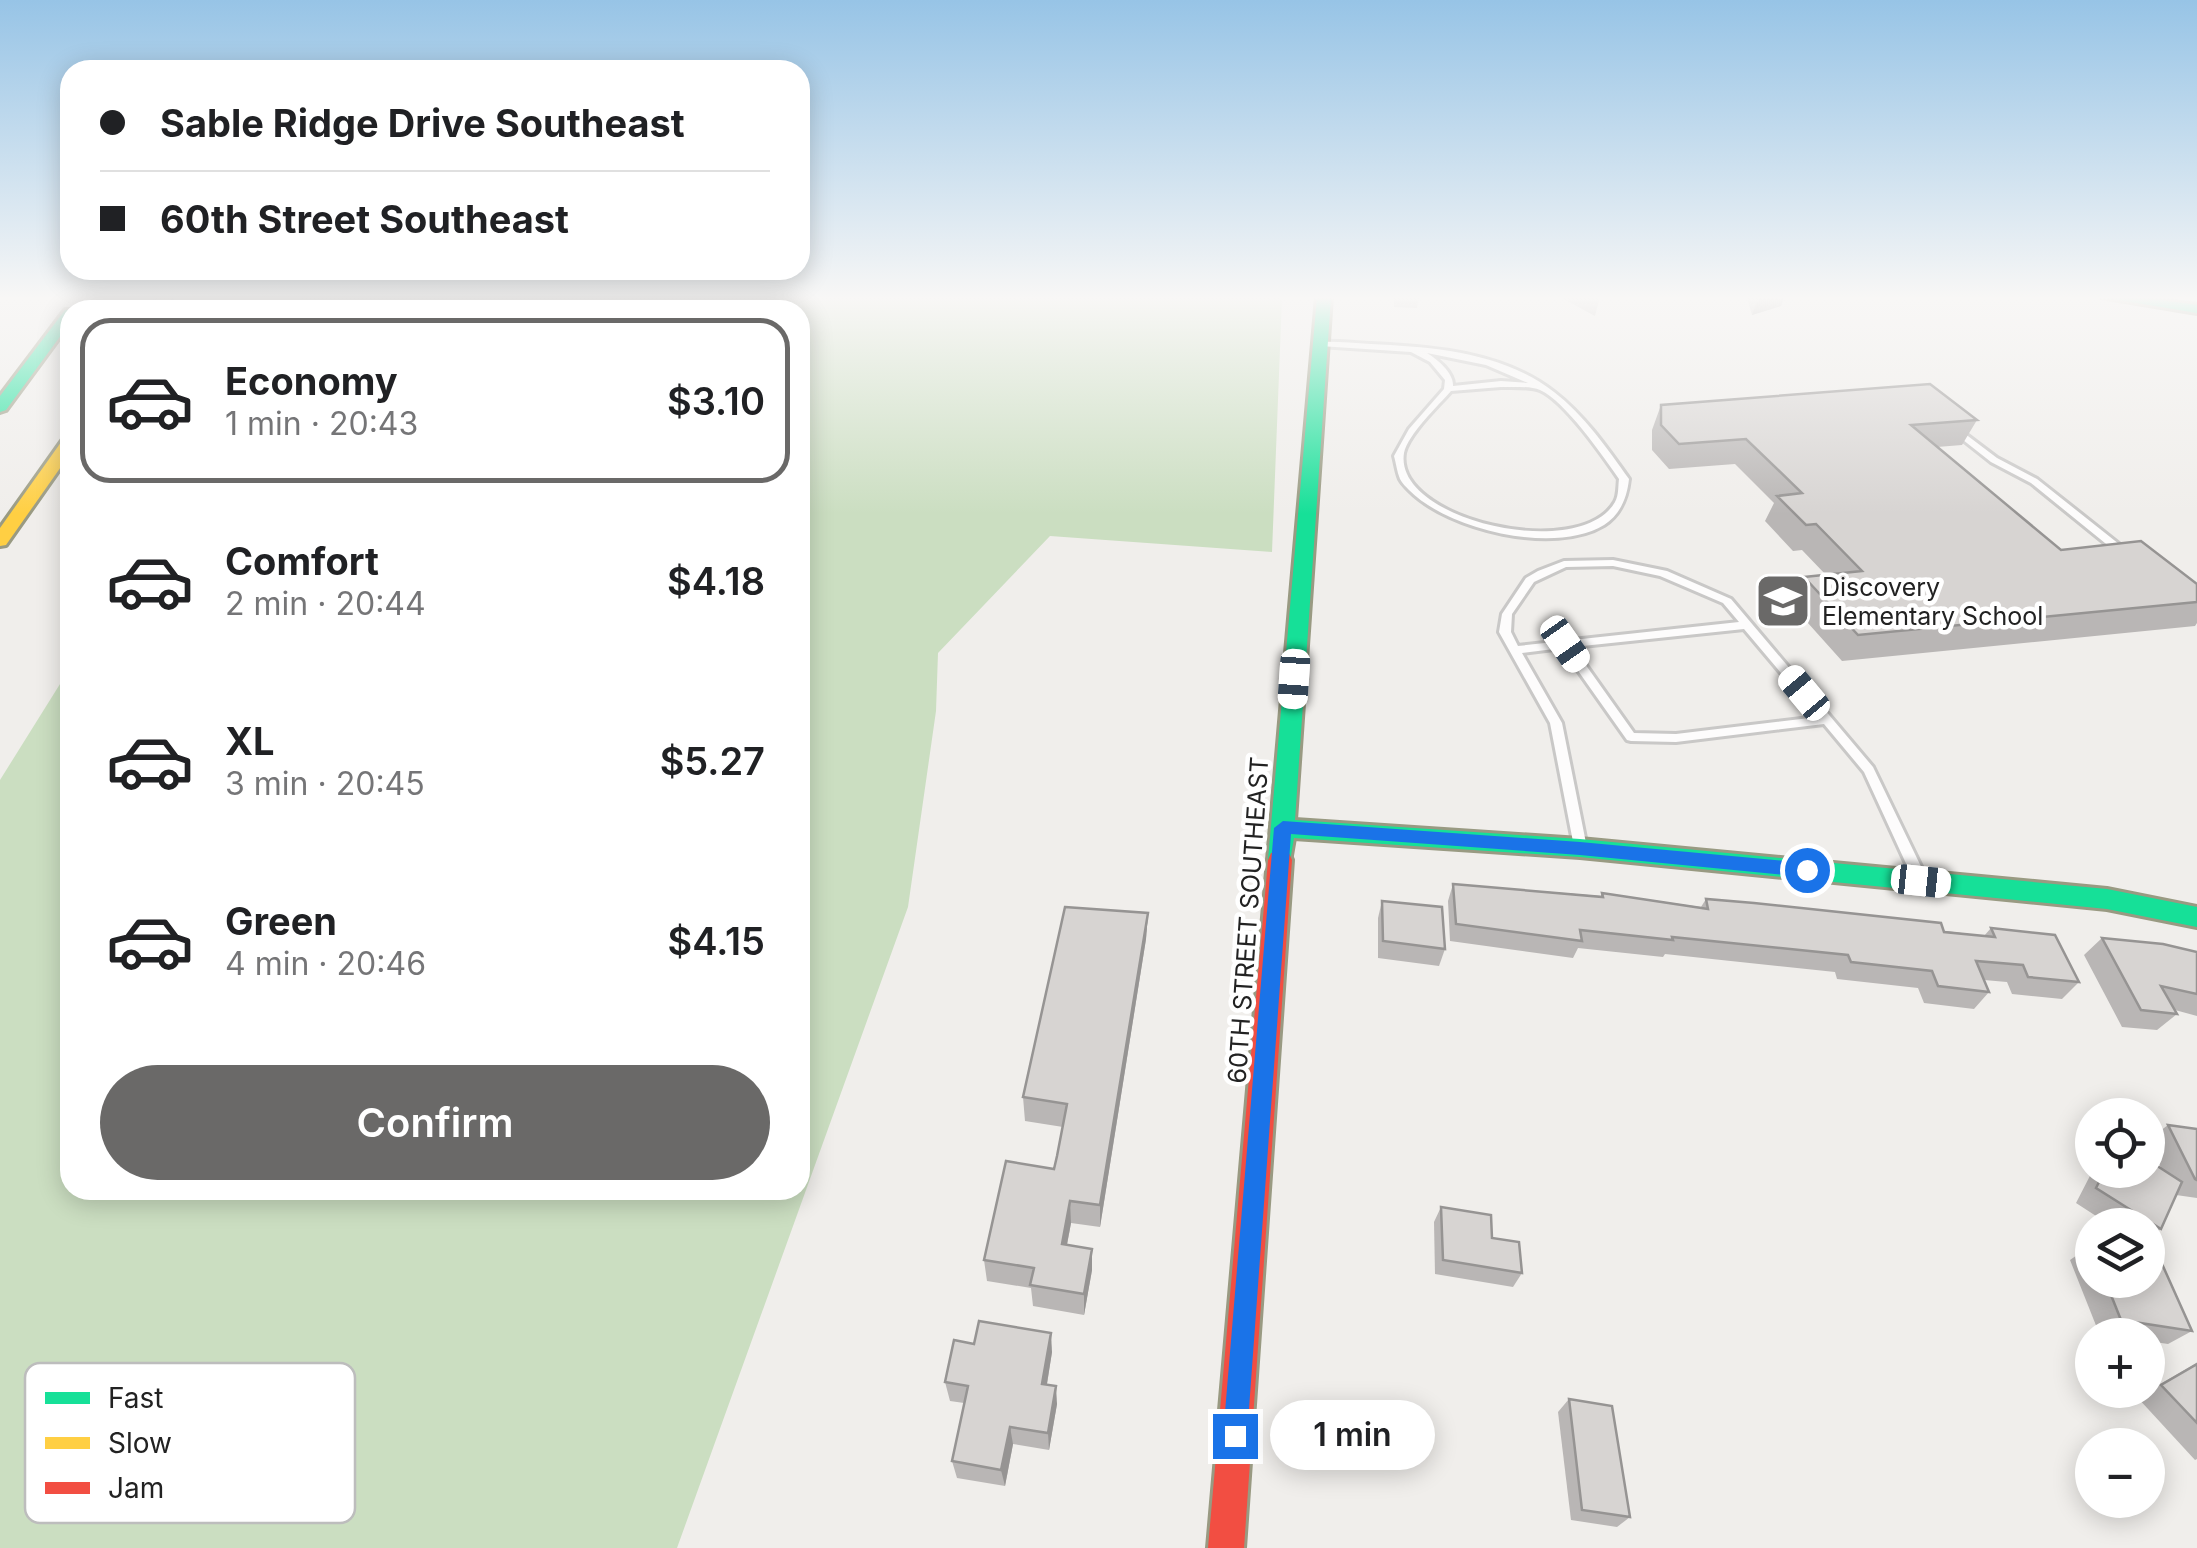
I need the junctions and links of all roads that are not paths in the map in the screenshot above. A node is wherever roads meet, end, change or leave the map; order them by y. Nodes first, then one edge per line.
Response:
1 (28, 369) edge
2 (1318, 369) edge
3 (1442, 369) edge
4 (1505, 369) edge
5 (1541, 386) junction
6 (1448, 389) junction
7 (0, 407) edge
8 (1949, 424) edge
9 (60, 456) edge
10 (0, 541) edge
11 (2134, 561) edge
12 (1746, 624) junction
13 (1565, 644) junction
14 (1514, 650) junction
15 (1826, 720) junction
16 (1283, 828) junction
17 (1580, 848) junction
18 (1921, 881) junction
19 (2197, 916) edge
20 (1226, 1548) edge

1 - 7 main road
2 - 16 main road, 60TH STREET SOUTHEAST
3 - 6 lane
4 - 5 lane
5 - 6 lane
5 - 6 lane
8 - 11 lane
9 - 10 main road
12 - 13 lane
12 - 14 lane
12 - 15 lane
13 - 14 lane
13 - 15 lane
14 - 17 lane
15 - 18 lane
16 - 17 main road
16 - 20 main road, 60TH STREET SOUTHEAST
17 - 18 main road
18 - 19 main road

